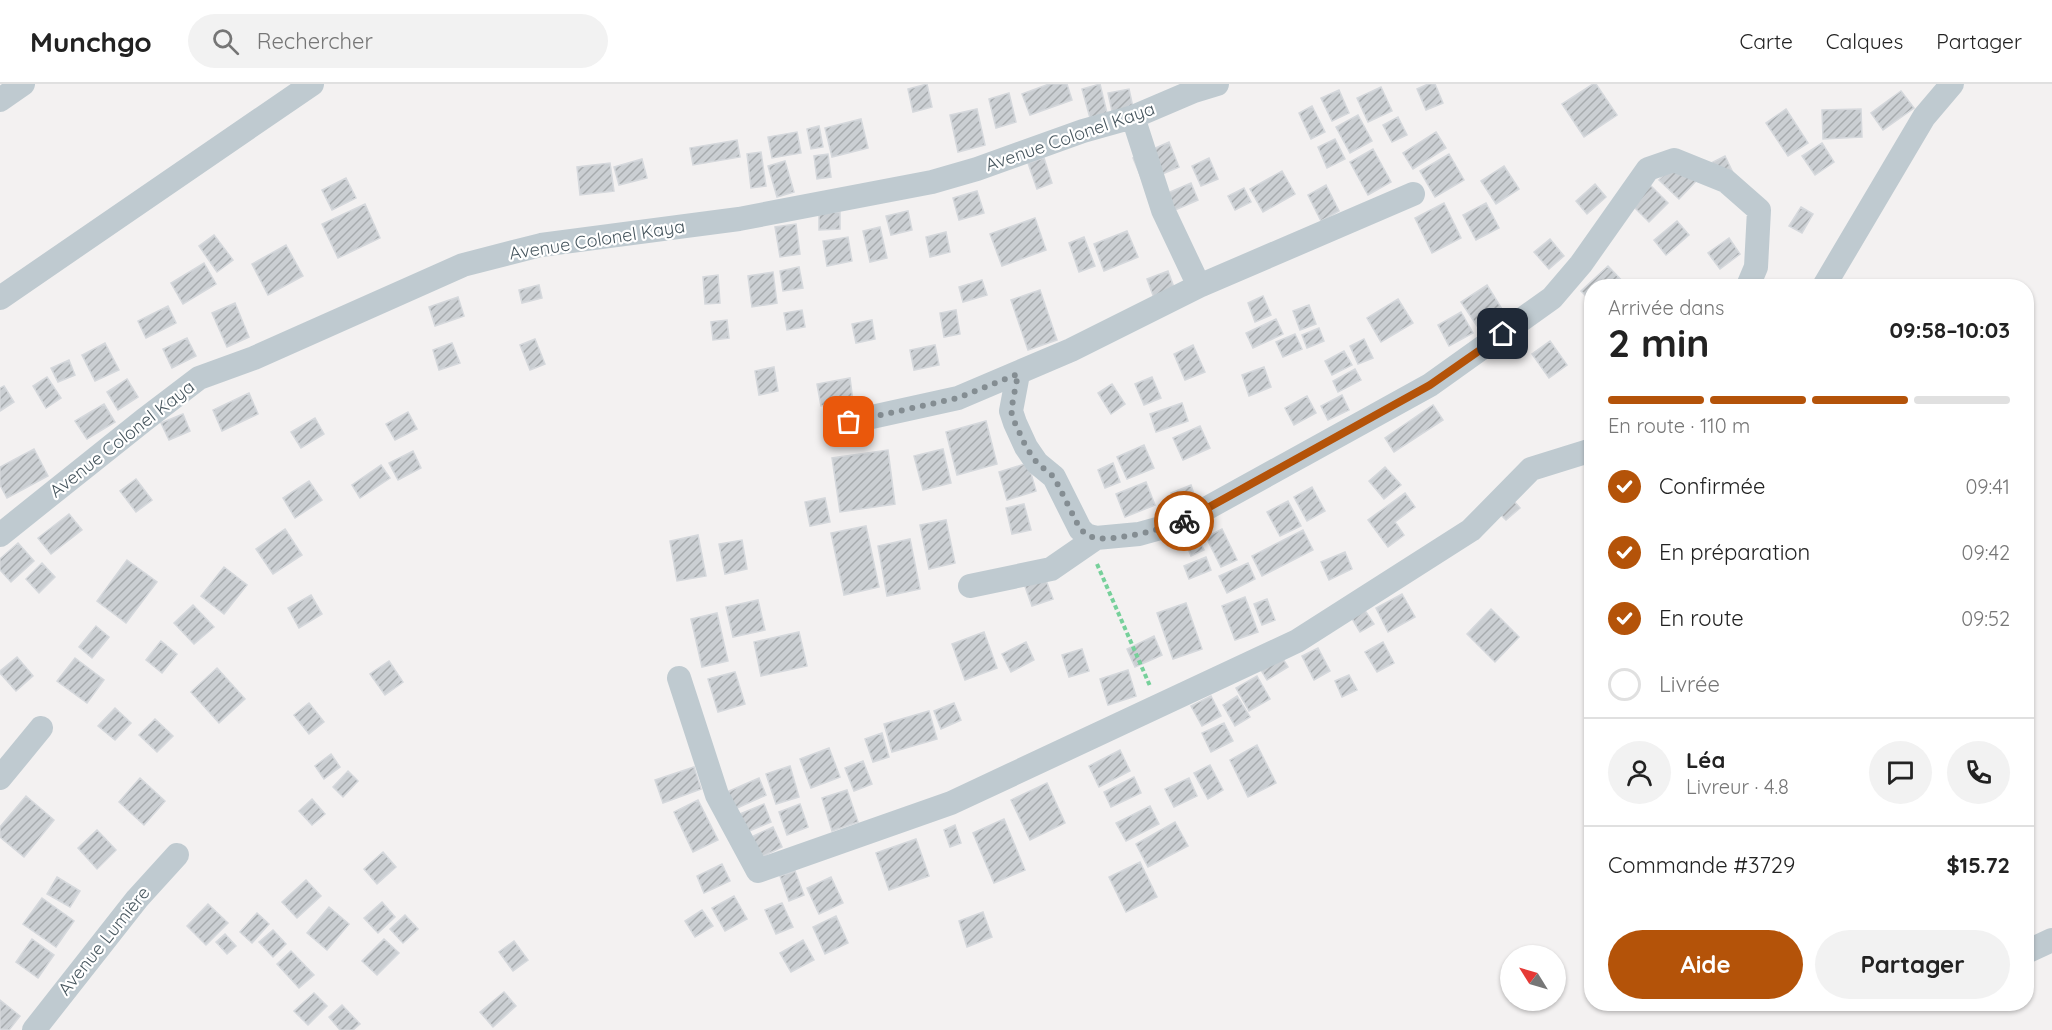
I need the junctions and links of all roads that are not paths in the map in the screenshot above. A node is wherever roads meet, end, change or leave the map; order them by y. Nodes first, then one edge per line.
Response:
1 (23, 84) edge
2 (312, 84) edge
3 (1217, 84) edge
4 (1952, 84) edge
5 (0, 100) edge
6 (1133, 117) junction
7 (1413, 194) dead end
8 (1751, 279) edge
9 (1828, 279) edge
10 (1200, 286) junction
11 (0, 298) edge
12 (1018, 374) junction
13 (849, 422) dead end
14 (1584, 453) edge
15 (0, 535) edge
16 (1096, 538) junction
17 (970, 586) dead end
18 (679, 678) dead end
19 (41, 728) dead end
20 (0, 778) edge
21 (177, 855) dead end
22 (2052, 940) edge
23 (2034, 948) edge
24 (34, 1030) edge

1 - 5 street
2 - 11 street
3 - 6 street, Avenue Colonel Kaya
4 - 9 street
6 - 10 street
6 - 15 street, Avenue Colonel Kaya
7 - 10 street
8 - 16 street
10 - 12 street
12 - 13 street
12 - 16 street
14 - 18 street
16 - 17 street
19 - 20 street
21 - 24 street, Avenue Lumière
22 - 23 street

